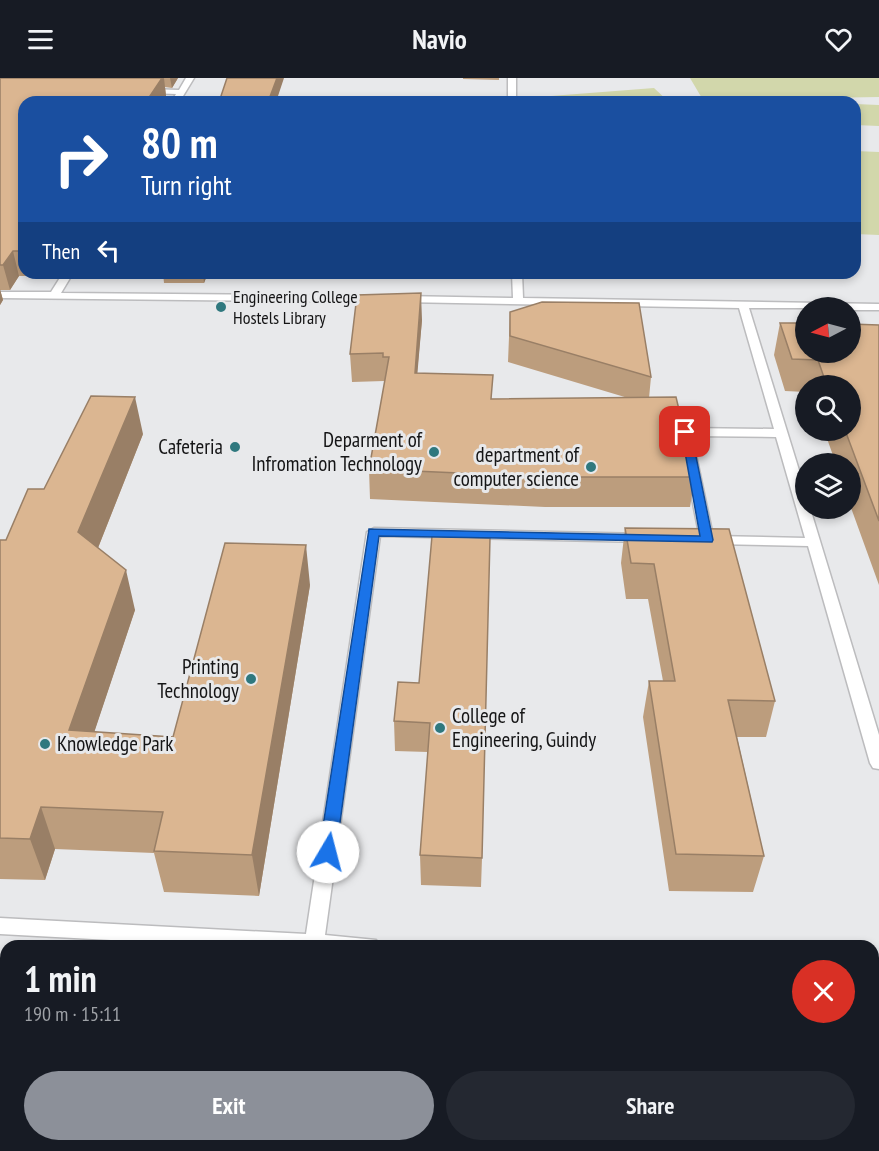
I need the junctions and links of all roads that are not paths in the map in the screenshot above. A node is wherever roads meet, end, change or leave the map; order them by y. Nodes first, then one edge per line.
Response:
1 (190, 78) edge
2 (512, 78) edge
3 (136, 91) edge
4 (182, 92) junction
5 (179, 96) edge
6 (512, 96) edge
7 (64, 279) edge
8 (517, 279) edge
9 (0, 295) edge
10 (54, 296) junction
11 (518, 300) junction
12 (743, 304) junction
13 (879, 308) edge
14 (782, 433) junction
15 (659, 538) edge
16 (814, 542) junction
17 (879, 763) edge
18 (0, 926) edge
19 (207, 940) edge
20 (315, 940) edge

1 - 4 lane
2 - 6 lane
3 - 4 lane
4 - 5 lane
7 - 10 lane
8 - 11 lane
9 - 10 lane
10 - 11 lane
11 - 12 lane
12 - 13 lane
12 - 14 lane
14 - 16 lane
14 - 16 lane
15 - 20 lane
16 - 17 lane
18 - 19 lane

